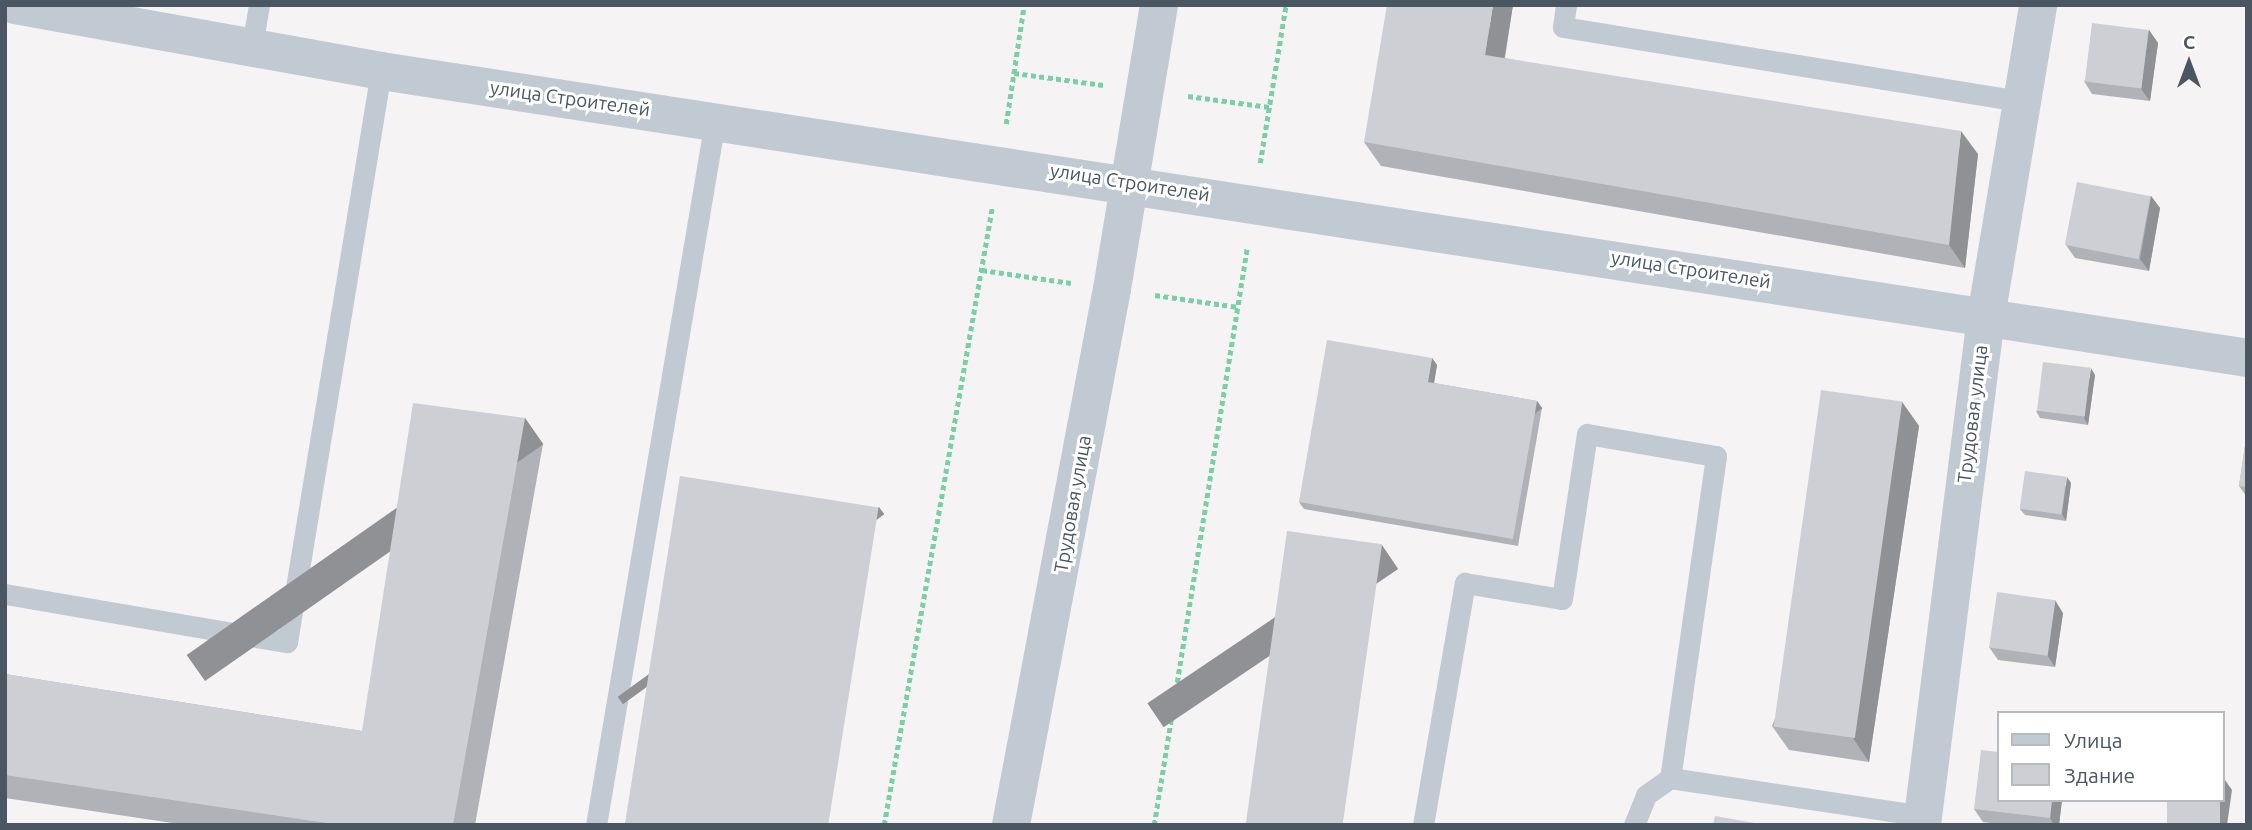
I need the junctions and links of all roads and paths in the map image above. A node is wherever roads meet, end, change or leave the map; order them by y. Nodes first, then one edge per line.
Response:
1 (259, 5) edge
2 (1024, 5) edge
3 (1159, 5) edge
4 (1286, 5) edge
5 (1566, 5) edge
6 (2038, 5) edge
7 (25, 6) edge
8 (252, 46) junction
9 (380, 71) junction
10 (2022, 101) junction
11 (715, 121) junction
12 (1000, 163) junction
13 (1131, 183) junction
14 (1254, 202) junction
15 (1986, 317) junction
16 (2247, 358) edge
17 (5, 594) edge
18 (1670, 778) junction
19 (1922, 821) edge
20 (596, 825) edge
21 (884, 825) edge
22 (1011, 825) edge
23 (1154, 825) edge
24 (1423, 825) edge
25 (1634, 825) edge

1 - 8 lane
2 - 12 path
3 - 13 street, Трудовая улица
4 - 14 path
5 - 10 lane
6 - 10 street, Трудовая улица
7 - 8 street, улица Строителей
8 - 9 street, улица Строителей
9 - 11 street, улица Строителей
9 - 17 lane
10 - 15 street, Трудовая улица
11 - 12 street, улица Строителей
11 - 20 lane
12 - 13 street, улица Строителей
12 - 21 path
13 - 14 street, улица Строителей
13 - 22 street, Трудовая улица
14 - 15 street, улица Строителей
14 - 23 path
15 - 16 street, улица Строителей
15 - 19 street, Трудовая улица
18 - 19 lane
18 - 24 lane
18 - 25 lane

